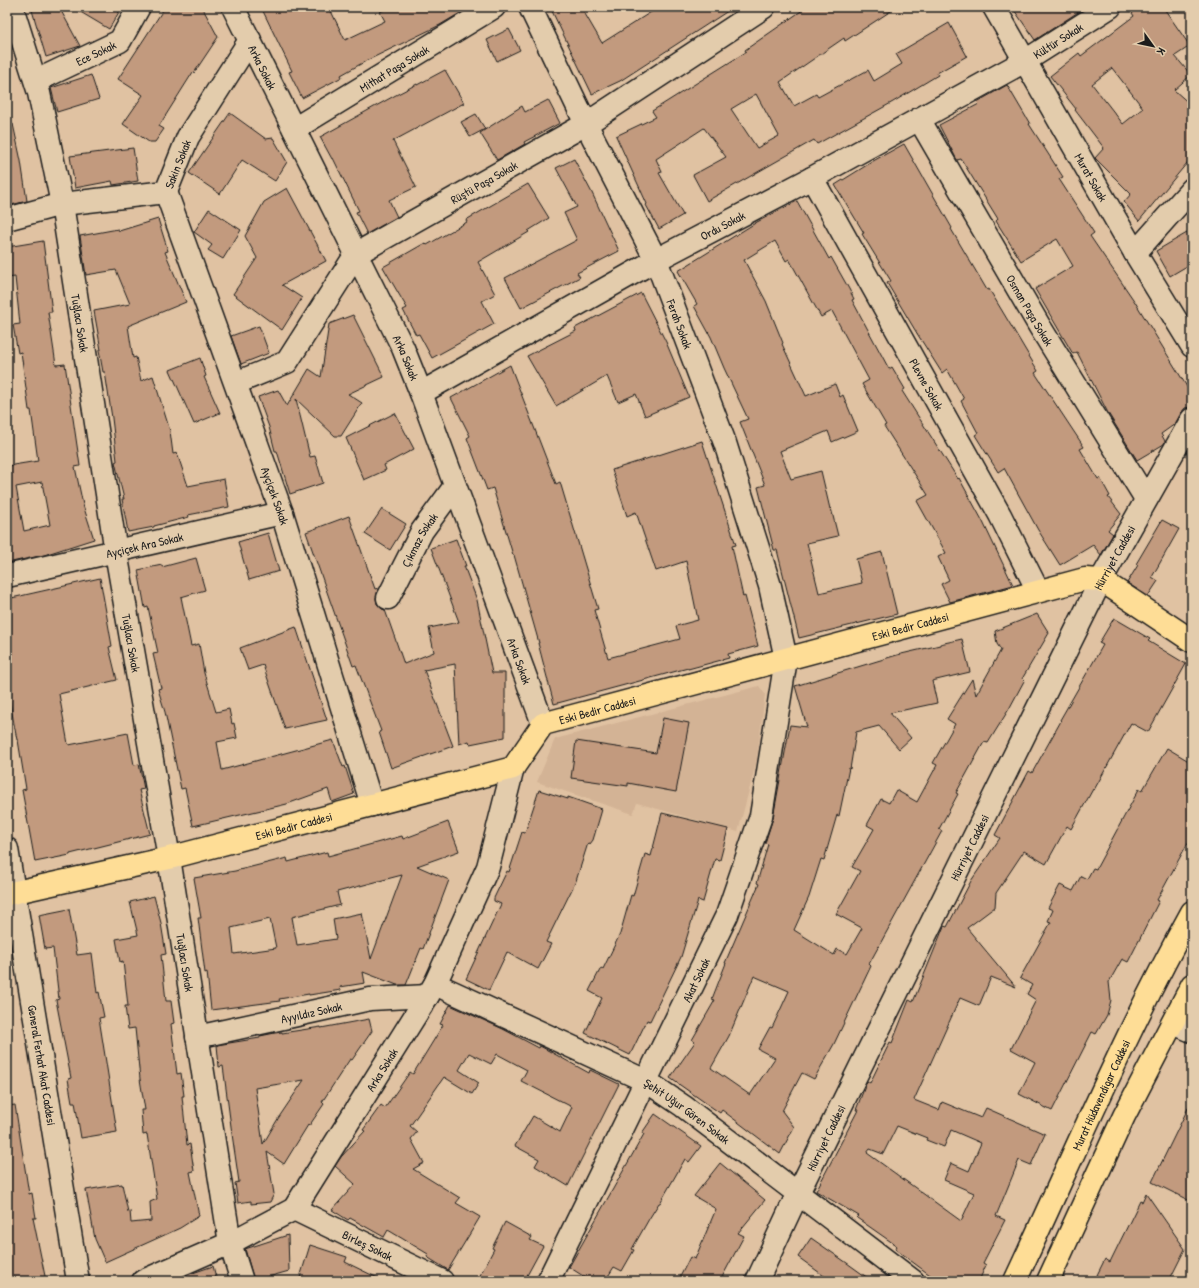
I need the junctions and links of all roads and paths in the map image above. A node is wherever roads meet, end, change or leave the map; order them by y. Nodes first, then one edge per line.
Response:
1 (12, 7) edge
2 (139, 7) edge
3 (233, 7) edge
4 (494, 7) edge
5 (530, 7) edge
6 (764, 7) edge
7 (994, 7) edge
8 (1110, 7) edge
9 (250, 40) junction
10 (1026, 61) junction
11 (36, 81) junction
12 (919, 119) junction
13 (586, 124) junction
14 (294, 129) junction
15 (812, 178) junction
16 (1192, 189) edge
17 (166, 192) junction
18 (62, 204) junction
19 (7, 219) edge
20 (1135, 253) junction
21 (356, 254) junction
22 (656, 260) junction
23 (1192, 346) edge
24 (236, 384) junction
25 (421, 393) junction
26 (1192, 419) edge
27 (455, 486) junction
28 (1146, 499) junction
29 (282, 513) junction
30 (116, 552) junction
31 (7, 576) edge
32 (1101, 580) junction
33 (1038, 591) junction
34 (388, 598) dead end
35 (1192, 641) edge
36 (786, 659) junction
37 (543, 724) junction
38 (513, 768) junction
39 (372, 805) junction
40 (7, 849) edge
41 (169, 858) junction
42 (11, 893) edge
43 (1192, 912) edge
44 (1192, 984) edge
45 (431, 990) junction
46 (1182, 1027) edge
47 (197, 1037) junction
48 (646, 1081) junction
49 (798, 1193) junction
50 (294, 1209) junction
51 (230, 1243) junction
52 (78, 1281) edge
53 (143, 1281) edge
54 (242, 1281) edge
55 (442, 1281) edge
56 (548, 1281) edge
57 (757, 1281) edge
58 (913, 1281) edge
59 (1015, 1281) edge
60 (1048, 1281) edge

1 - 11 street, Tuğlacı Sokak
2 - 11 street, Ece Sokak
3 - 9 street, Arka Sokak
4 - 14 street, Mithat Paşa Sokak
5 - 13 street, Ferah Sokak
6 - 13 street, Rüştü Paşa Sokak
7 - 10 street, Murat Sokak
8 - 10 street, Kültür Sokak
9 - 14 street, Arka Sokak
9 - 17 street, Sakin Sokak
10 - 12 street, Ordu Sokak
10 - 20 street, Murat Sokak
11 - 18 street, Tuğlacı Sokak
12 - 15 street, Ordu Sokak
12 - 28 street, Osman Paşa Sokak
13 - 21 street, Rüştü Paşa Sokak
13 - 22 street, Ferah Sokak
14 - 21 street, Arka Sokak
15 - 22 street, Ordu Sokak
15 - 33 street, Plevne Sokak
16 - 20 street
17 - 18 street, Sakin Sokak
17 - 24 street, Ayçiçek Sokak
18 - 19 street, Sakin Sokak
18 - 30 street, Tuğlacı Sokak
20 - 23 street, Murat Sokak
21 - 24 street, Rüştü Paşa Sokak
21 - 25 street, Arka Sokak
22 - 25 street, Ordu Sokak
22 - 36 street, Ferah Sokak
24 - 29 street, Ayçiçek Sokak
25 - 27 street, Arka Sokak
26 - 28 street, Hürriyet Caddesi
27 - 34 street, Çıkmaz Sokak
27 - 37 street, Arka Sokak
28 - 32 street, Hürriyet Caddesi
29 - 30 street, Ayçiçek Ara Sokak
29 - 39 street, Ayçiçek Sokak
30 - 31 street, Ayçiçek Ara Sokak
30 - 41 street, Tuğlacı Sokak
32 - 33 main road, Eski Bedir Caddesi
32 - 35 main road
32 - 49 street, Hürriyet Caddesi
33 - 36 main road, Eski Bedir Caddesi
36 - 37 main road, Eski Bedir Caddesi
36 - 48 street, Akat Sokak
37 - 38 main road, Eski Bedir Caddesi
38 - 39 main road, Eski Bedir Caddesi
38 - 45 street, Arka Sokak
39 - 41 main road, Eski Bedir Caddesi
40 - 42 street, General Ferhat Akat Caddesi
41 - 42 main road, Eski Bedir Caddesi
41 - 47 street, Tuğlacı Sokak
42 - 52 street, General Ferhat Akat Caddesi
43 - 59 main road, Murat Hüdavendigar Caddesi
44 - 46 main road
45 - 47 street, Ayyıldız Sokak
45 - 48 street, Şehit Uğur Gören Sokak
45 - 50 street, Arka Sokak
46 - 60 main road
47 - 51 street, Tuğlacı Sokak
48 - 49 street, Şehit Uğur Gören Sokak
48 - 56 street, Akat Sokak
49 - 57 street, Hürriyet Caddesi
49 - 58 street, Şehit Uğur Gören Sokak
50 - 51 street, Arka Sokak
50 - 55 street, Birleş Sokak
51 - 53 street, Arka Sokak
51 - 54 street, Tuğlacı Sokak

